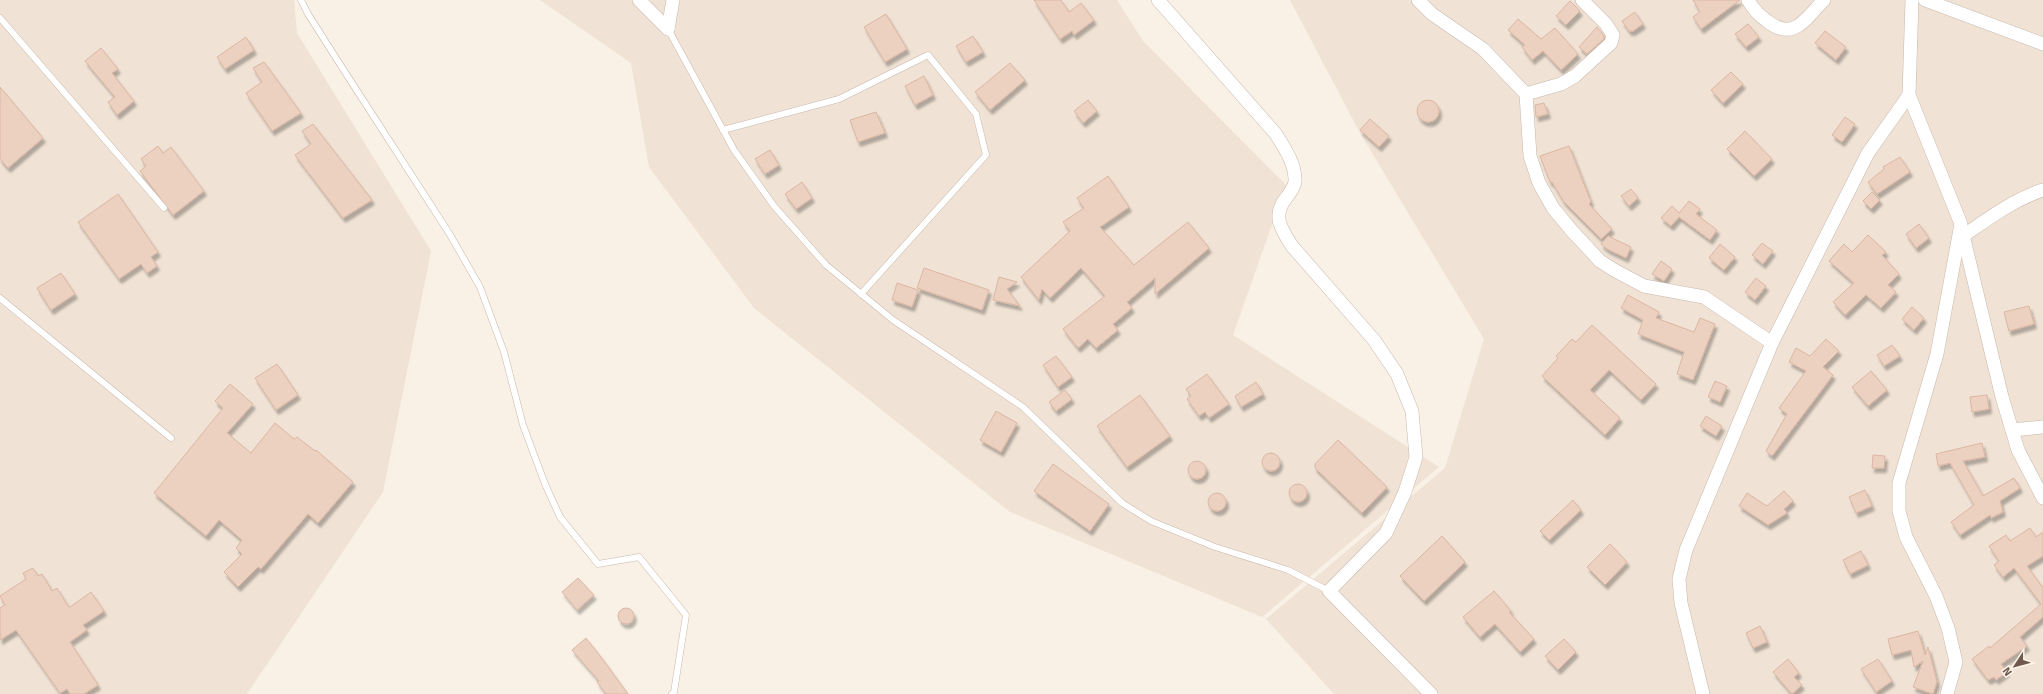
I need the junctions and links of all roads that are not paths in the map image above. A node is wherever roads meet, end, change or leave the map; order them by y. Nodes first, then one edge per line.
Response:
1 (301, 0) edge
2 (639, 0) edge
3 (673, 0) edge
4 (1158, 0) edge
5 (1418, 0) edge
6 (1582, 0) edge
7 (1748, 0) edge
8 (1824, 0) edge
9 (1912, 0) edge
10 (1925, 0) edge
11 (0, 18) edge
12 (668, 30) junction
13 (2040, 41) edge
14 (1526, 94) junction
15 (1909, 95) junction
16 (723, 130) junction
17 (2043, 190) edge
18 (164, 208) dead end
19 (1962, 230) junction
20 (862, 294) junction
21 (0, 298) edge
22 (1772, 343) junction
23 (2043, 427) edge
24 (2012, 430) junction
25 (171, 438) dead end
26 (2043, 498) edge
27 (1329, 591) junction
28 (672, 694) edge
29 (1431, 694) edge
30 (1703, 694) edge
31 (1947, 694) edge

1 - 28 lane
2 - 12 street
3 - 12 street
4 - 27 street
5 - 14 street
6 - 14 street
7 - 8 street
9 - 15 street
10 - 13 street
11 - 18 lane
12 - 16 lane
14 - 22 street
15 - 19 street
15 - 22 street
16 - 20 lane
16 - 20 lane
17 - 19 street
19 - 24 street
19 - 31 street
20 - 27 lane
21 - 25 lane
22 - 30 street
23 - 24 street
24 - 26 street
27 - 29 street

